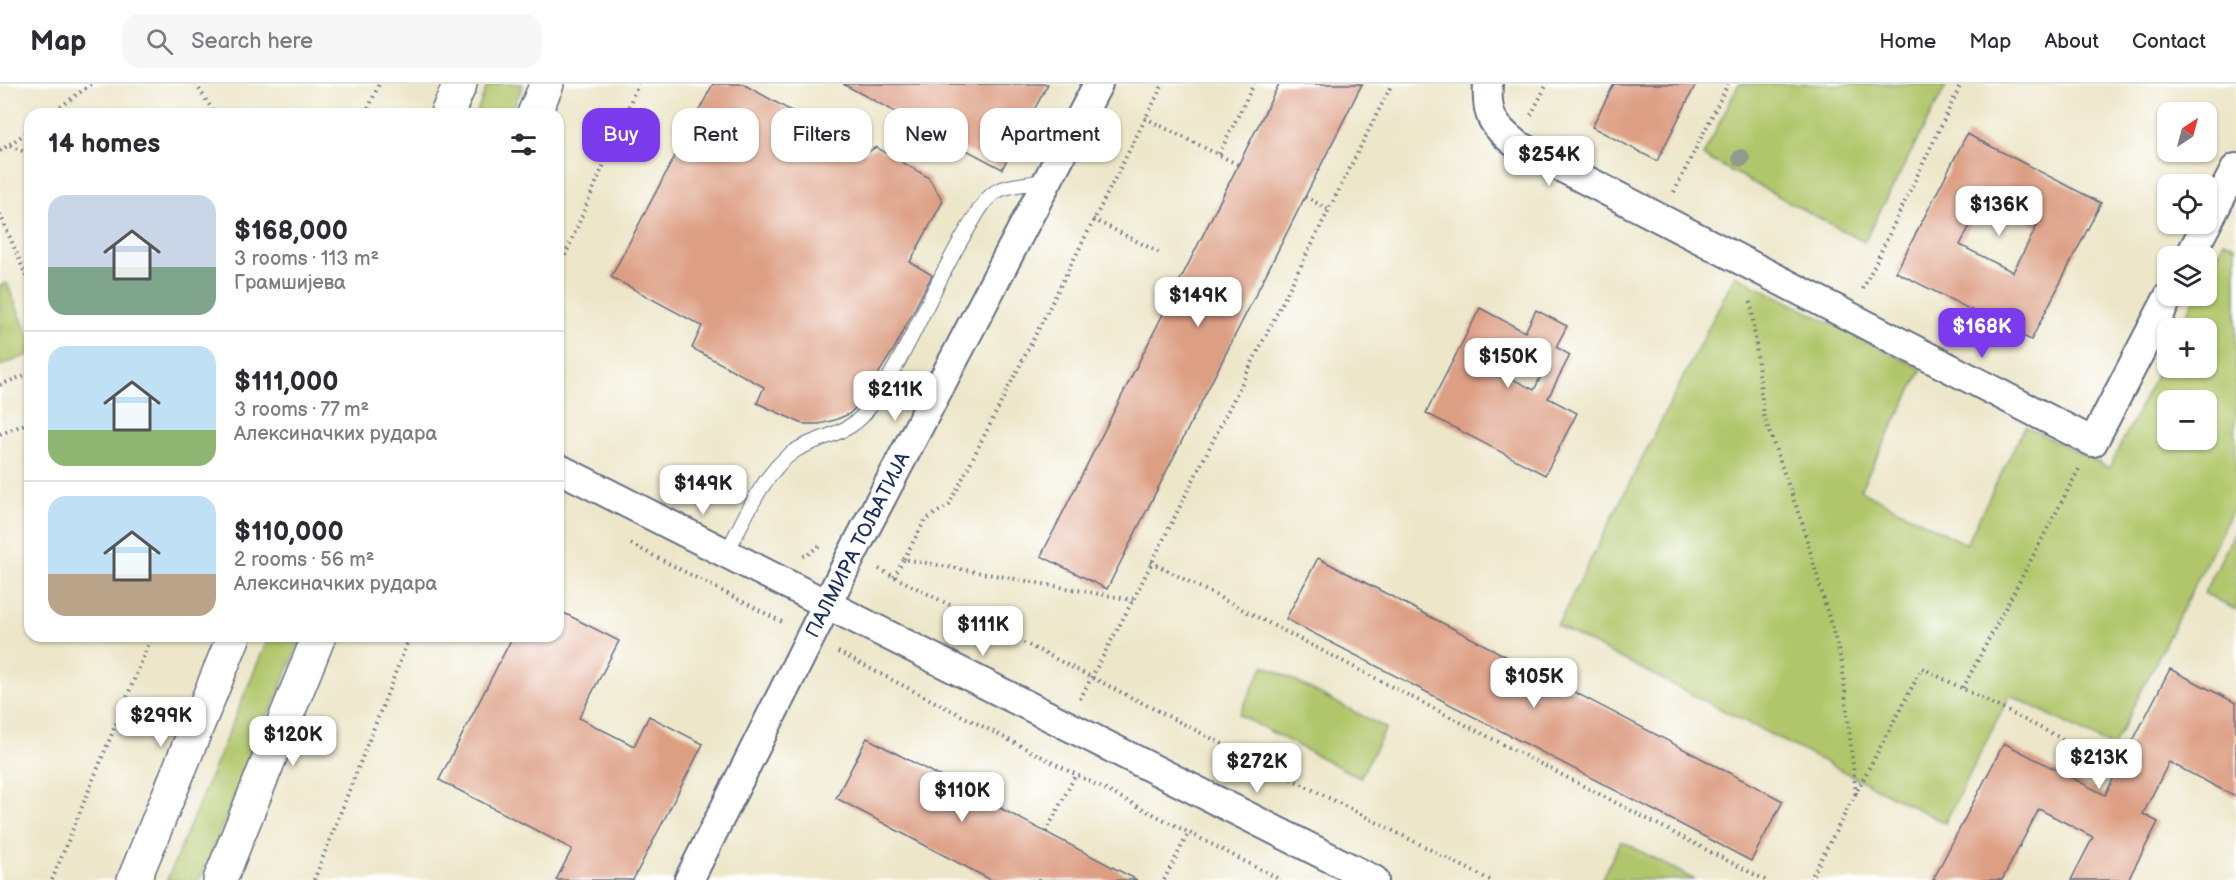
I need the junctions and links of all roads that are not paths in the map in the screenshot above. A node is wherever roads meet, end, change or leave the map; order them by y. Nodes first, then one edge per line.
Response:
1 (460, 84) edge
2 (547, 84) edge
3 (1098, 84) edge
4 (1488, 84) edge
5 (450, 108) edge
6 (537, 108) edge
7 (2236, 168) edge
8 (1048, 179) junction
9 (2195, 246) edge
10 (2164, 306) edge
11 (564, 471) edge
12 (726, 554) junction
13 (827, 606) junction
14 (232, 642) edge
15 (317, 642) edge
16 (134, 880) edge
17 (220, 880) edge
18 (689, 880) edge
19 (1374, 880) edge

1 - 5 main road
2 - 6 main road
3 - 8 street, ПАЛМИРА ТОЉАТИЈА
4 - 10 street
7 - 9 street
8 - 12 lane
8 - 13 street, ПАЛМИРА ТОЉАТИЈА
11 - 12 street
12 - 13 street
13 - 18 street, ПАЛМИРА ТОЉАТИЈА
13 - 19 street
14 - 16 main road
15 - 17 main road

